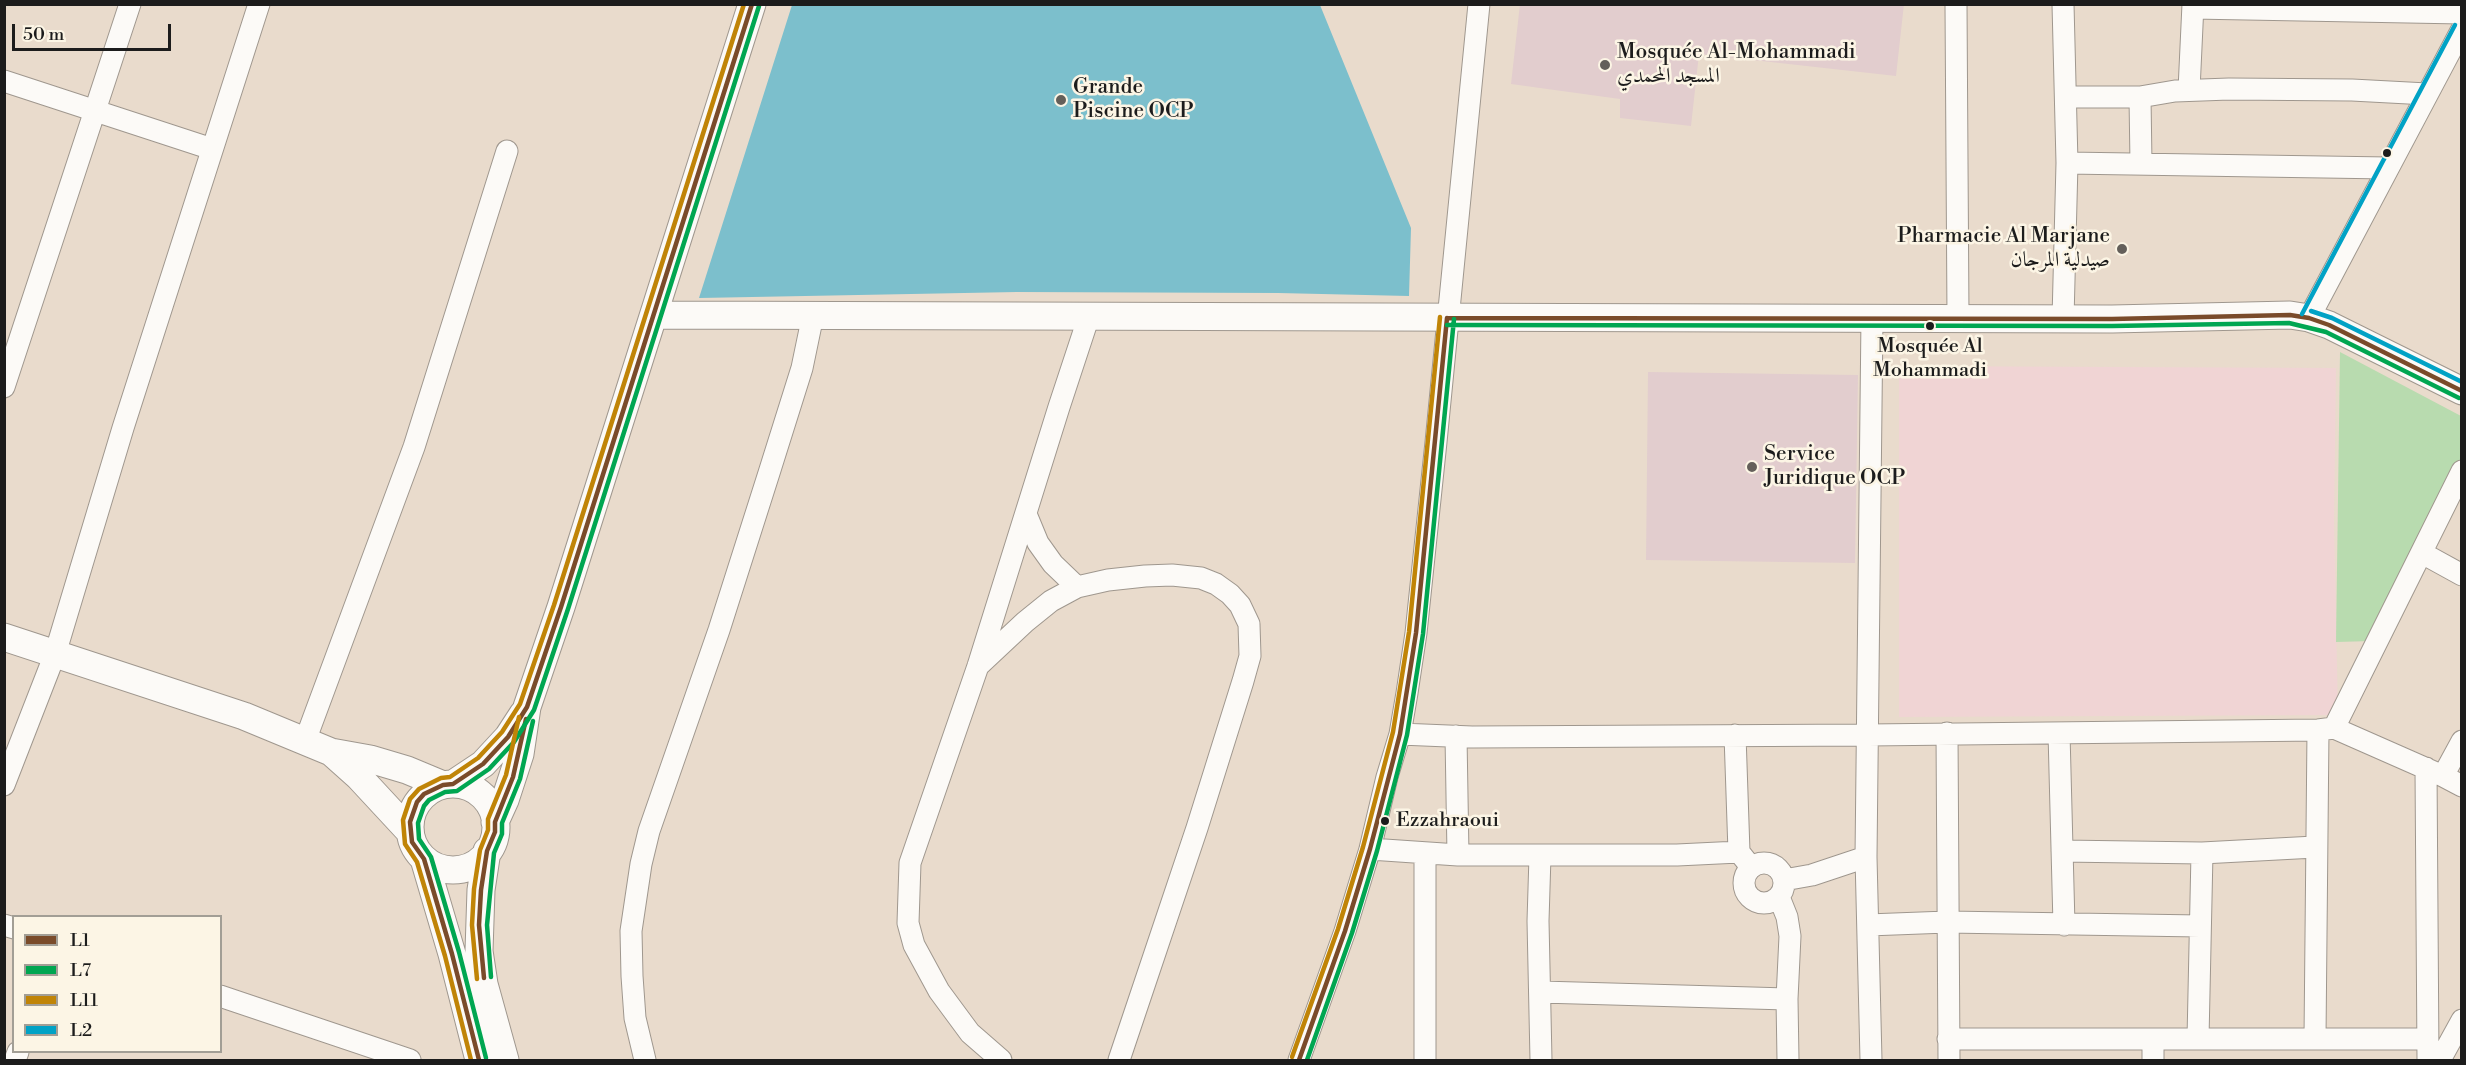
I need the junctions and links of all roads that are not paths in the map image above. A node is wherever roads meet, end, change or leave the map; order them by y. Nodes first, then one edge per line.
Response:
1 (130, 4) edge
2 (260, 4) edge
3 (752, 4) edge
4 (1479, 4) edge
5 (1956, 4) edge
6 (2063, 4) edge
7 (2193, 6) edge
8 (2462, 13) edge
9 (2462, 29) edge
10 (4, 81) edge
11 (2189, 90) junction
12 (2427, 94) junction
13 (2066, 97) junction
14 (2139, 97) junction
15 (96, 110) junction
16 (212, 149) junction
17 (507, 151) dead end
18 (2067, 163) junction
19 (2141, 164) junction
20 (2388, 168) junction
21 (655, 315) junction
22 (813, 315) junction
23 (1089, 316) junction
24 (1872, 317) junction
25 (1958, 317) junction
26 (1447, 318) junction
27 (2063, 318) junction
28 (2309, 318) junction
29 (4, 387) edge
30 (2460, 387) edge
31 (2462, 471) edge
32 (1026, 514) junction
33 (2422, 553) junction
34 (2462, 575) edge
35 (1077, 587) junction
36 (4, 638) edge
37 (55, 654) junction
38 (978, 666) junction
39 (527, 706) junction
40 (2326, 729) junction
41 (1947, 733) junction
42 (2059, 733) junction
43 (1400, 734) junction
44 (1735, 735) junction
45 (1868, 735) junction
46 (1456, 736) junction
47 (305, 741) junction
48 (2462, 741) edge
49 (331, 752) junction
50 (2435, 772) junction
51 (4, 785) edge
52 (448, 785) junction
53 (2462, 786) edge
54 (495, 822) junction
55 (410, 832) junction
56 (2315, 847) junction
57 (1370, 849) junction
58 (2062, 851) junction
59 (488, 852) junction
60 (1425, 853) junction
61 (2202, 853) junction
62 (1458, 855) junction
63 (1540, 856) junction
64 (1866, 857) junction
65 (424, 859) junction
66 (1745, 860) junction
67 (1781, 888) junction
68 (1947, 922) junction
69 (1869, 925) junction
70 (2064, 925) junction
71 (2200, 926) junction
72 (1541, 992) junction
73 (222, 997) edge
74 (1787, 999) junction
75 (2462, 1020) edge
76 (2315, 1038) junction
77 (1948, 1039) junction
78 (2154, 1039) junction
79 (2198, 1039) junction
80 (2427, 1039) junction
81 (1118, 1057) edge
82 (410, 1060) edge
83 (479, 1060) edge
84 (505, 1060) edge
85 (645, 1060) edge
86 (1001, 1060) edge
87 (1299, 1060) edge
88 (1425, 1060) edge
89 (1541, 1060) edge
90 (1788, 1060) edge
91 (1871, 1060) edge
92 (1949, 1060) edge
93 (2153, 1060) edge
94 (2428, 1060) edge
95 (2440, 1060) edge

1 - 15 street
2 - 16 street
3 - 21 street
4 - 26 street
5 - 25 street
6 - 13 street
7 - 8 street
7 - 11 street
9 - 12 street
10 - 15 street
11 - 12 street
11 - 14 street
12 - 20 street
13 - 14 street
13 - 18 street
14 - 19 street
15 - 16 street
15 - 29 street
16 - 37 street
17 - 47 street
18 - 19 street
18 - 27 street
19 - 20 street
20 - 28 street
21 - 22 street
21 - 39 street
22 - 23 street
22 - 85 street
23 - 26 street
23 - 32 street
24 - 25 street
24 - 26 street
24 - 45 street
25 - 27 street
26 - 43 street
27 - 28 street
28 - 30 street
31 - 33 street
32 - 35 street
32 - 38 street
33 - 34 street
33 - 40 street
35 - 38 street
35 - 81 street
36 - 37 street
37 - 47 street
37 - 51 street
38 - 86 street
39 - 52 street
39 - 54 street
40 - 42 street
40 - 50 street
40 - 56 street
41 - 42 street
41 - 45 street
41 - 68 street
42 - 58 street
43 - 46 street
43 - 57 street
44 - 45 street
44 - 46 street
44 - 66 street
45 - 64 street
46 - 62 street
47 - 49 street
48 - 50 street
49 - 52 street
49 - 55 street
50 - 53 street
50 - 80 street
52 - 54 street
52 - 55 street
54 - 59 street
55 - 65 street
56 - 61 street
56 - 76 street
57 - 60 street
57 - 87 street
58 - 61 street
58 - 70 street
59 - 65 street
59 - 84 street
60 - 62 street
60 - 88 street
61 - 71 street
62 - 63 street
63 - 66 street
63 - 72 street
64 - 67 street
64 - 69 street
65 - 83 street
66 - 67 street
66 - 67 street
67 - 74 street
68 - 69 street
68 - 70 street
68 - 77 street
69 - 91 street
70 - 71 street
71 - 79 street
72 - 74 street
72 - 89 street
73 - 82 street
74 - 90 street
75 - 95 street
76 - 79 street
76 - 80 street
77 - 78 street
77 - 92 street
78 - 79 street
78 - 93 street
80 - 94 street

